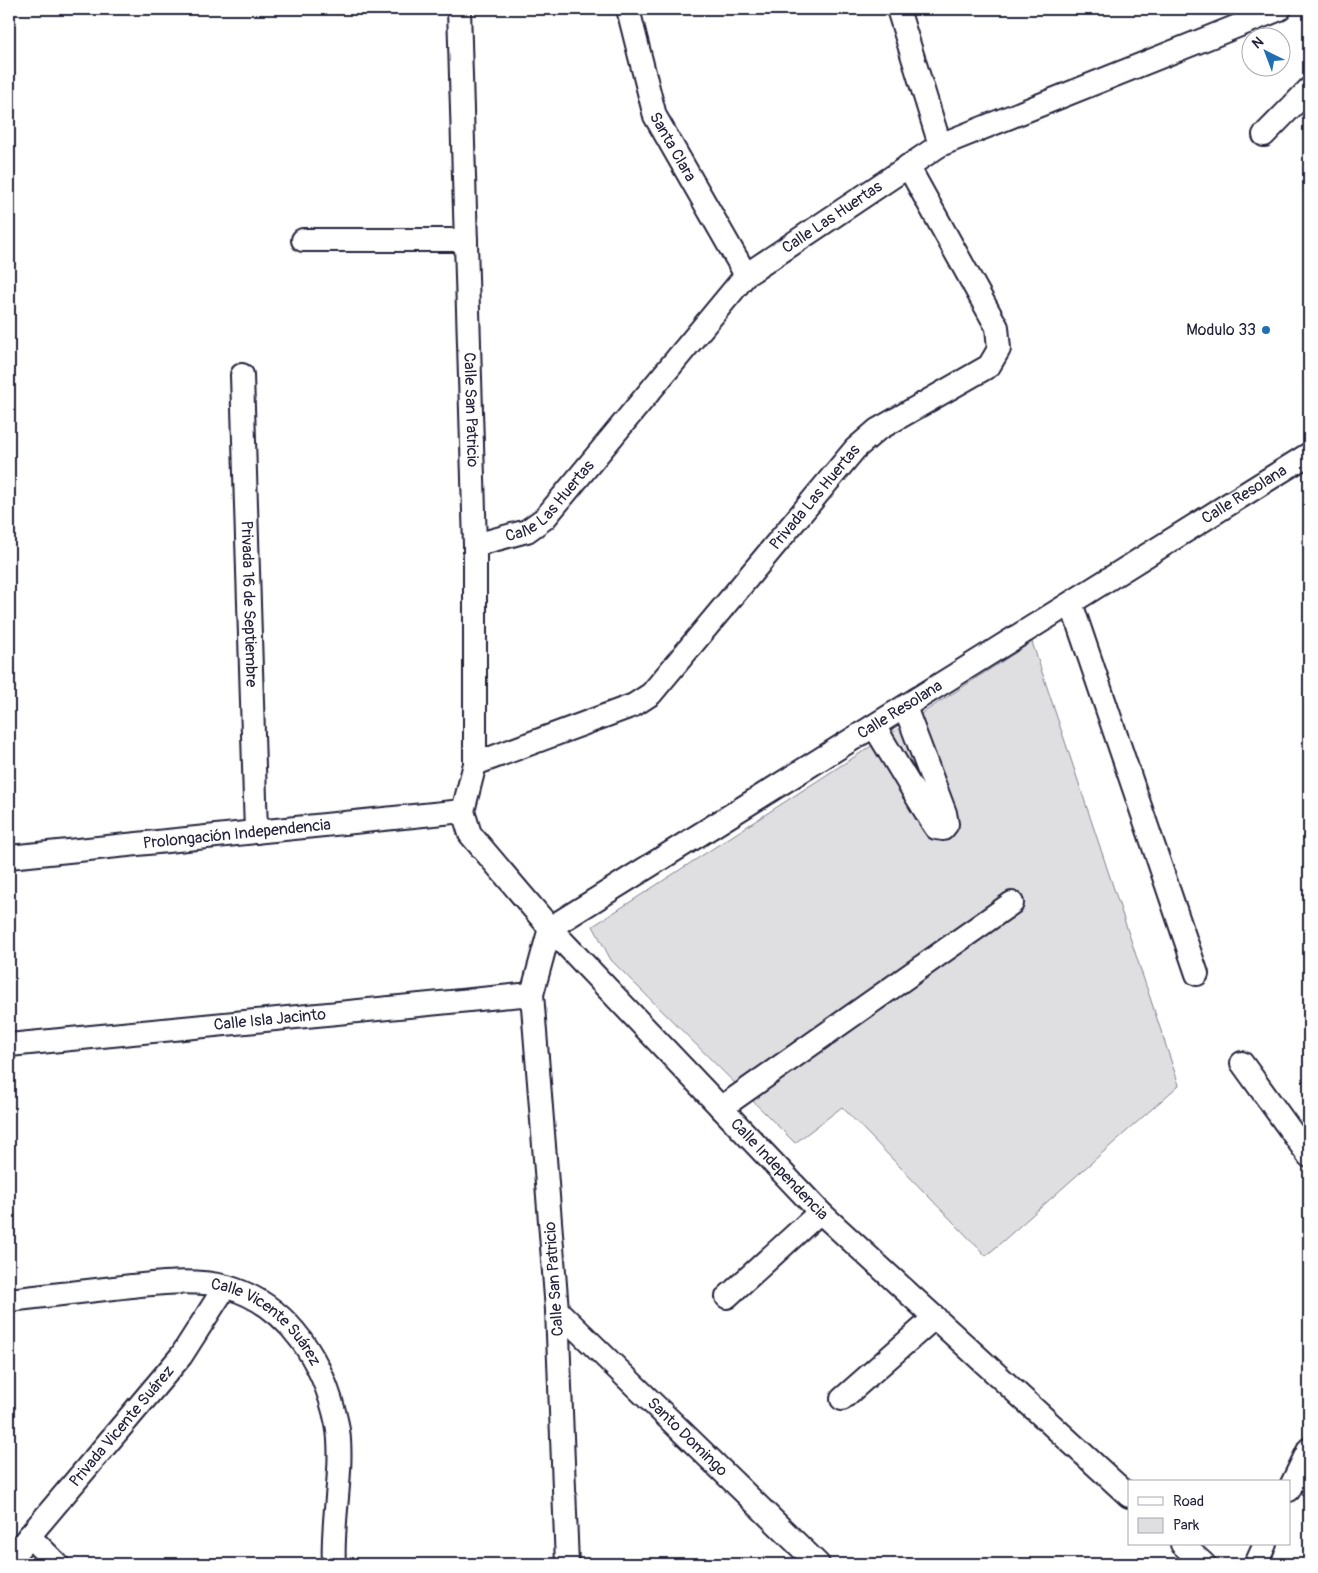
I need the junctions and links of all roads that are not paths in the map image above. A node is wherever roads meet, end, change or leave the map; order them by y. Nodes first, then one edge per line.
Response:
1 (459, 9) edge
2 (628, 9) edge
3 (898, 9) edge
4 (1280, 9) edge
5 (1309, 90) edge
6 (1264, 135) dead end
7 (940, 145) junction
8 (908, 166) junction
9 (303, 240) dead end
10 (466, 240) junction
11 (746, 275) junction
12 (242, 375) dead end
13 (1309, 454) edge
14 (475, 546) junction
15 (1071, 603) junction
16 (905, 707) junction
17 (874, 726) junction
18 (475, 764) junction
19 (463, 811) junction
20 (256, 832) junction
21 (9, 857) edge
22 (1012, 903) dead end
23 (550, 928) junction
24 (1197, 974) dead end
25 (532, 994) junction
26 (9, 1045) edge
27 (1242, 1063) dead end
28 (722, 1108) junction
29 (1309, 1156) edge
30 (820, 1212) junction
31 (225, 1287) junction
32 (727, 1297) dead end
33 (9, 1300) edge
34 (557, 1310) junction
35 (935, 1317) junction
36 (842, 1399) dead end
37 (1309, 1450) edge
38 (1290, 1488) edge
39 (1128, 1495) edge
40 (29, 1536) junction
41 (1184, 1546) edge
42 (1264, 1546) edge
43 (9, 1560) edge
44 (57, 1564) edge
45 (334, 1564) edge
46 (567, 1564) edge
47 (818, 1564) edge
48 (1204, 1564) edge
49 (1256, 1564) edge

1 - 10 street, Calle San Patricio
2 - 11 street, Santa Clara
3 - 7 street
4 - 7 street, Calle Las Huertas
5 - 6 street
7 - 8 street, Calle Las Huertas
8 - 11 street, Calle Las Huertas
8 - 18 street, Privada Las Huertas
9 - 10 street
10 - 14 street, Calle San Patricio
11 - 14 street, Calle Las Huertas
12 - 20 street, Privada 16 de Septiembre
13 - 15 street, Calle Resolana
14 - 18 street, Calle San Patricio
15 - 16 street, Calle Resolana
15 - 24 street
16 - 17 street, Calle Resolana
16 - 17 street
17 - 23 street, Calle Resolana
18 - 19 street, Calle San Patricio
19 - 20 street, Prolongación Independencia
19 - 23 street, Calle Independencia
20 - 21 street, Prolongación Independencia
22 - 28 street
23 - 25 street
23 - 28 street, Calle Independencia
25 - 26 street, Calle Isla Jacinto
25 - 34 street, Calle San Patricio
27 - 29 street
28 - 30 street, Calle Independencia
30 - 32 street
30 - 35 street, Calle Independencia
31 - 33 street, Calle Vicente Suárez
31 - 40 street, Privada Vicente Suárez
31 - 45 street, Calle Vicente Suárez
34 - 46 street, Calle San Patricio
34 - 47 street, Santo Domingo
35 - 36 street
35 - 39 street, Calle Independencia
37 - 38 street
40 - 43 street, Privada Vicente Suárez
40 - 44 street
41 - 48 street
42 - 49 street

